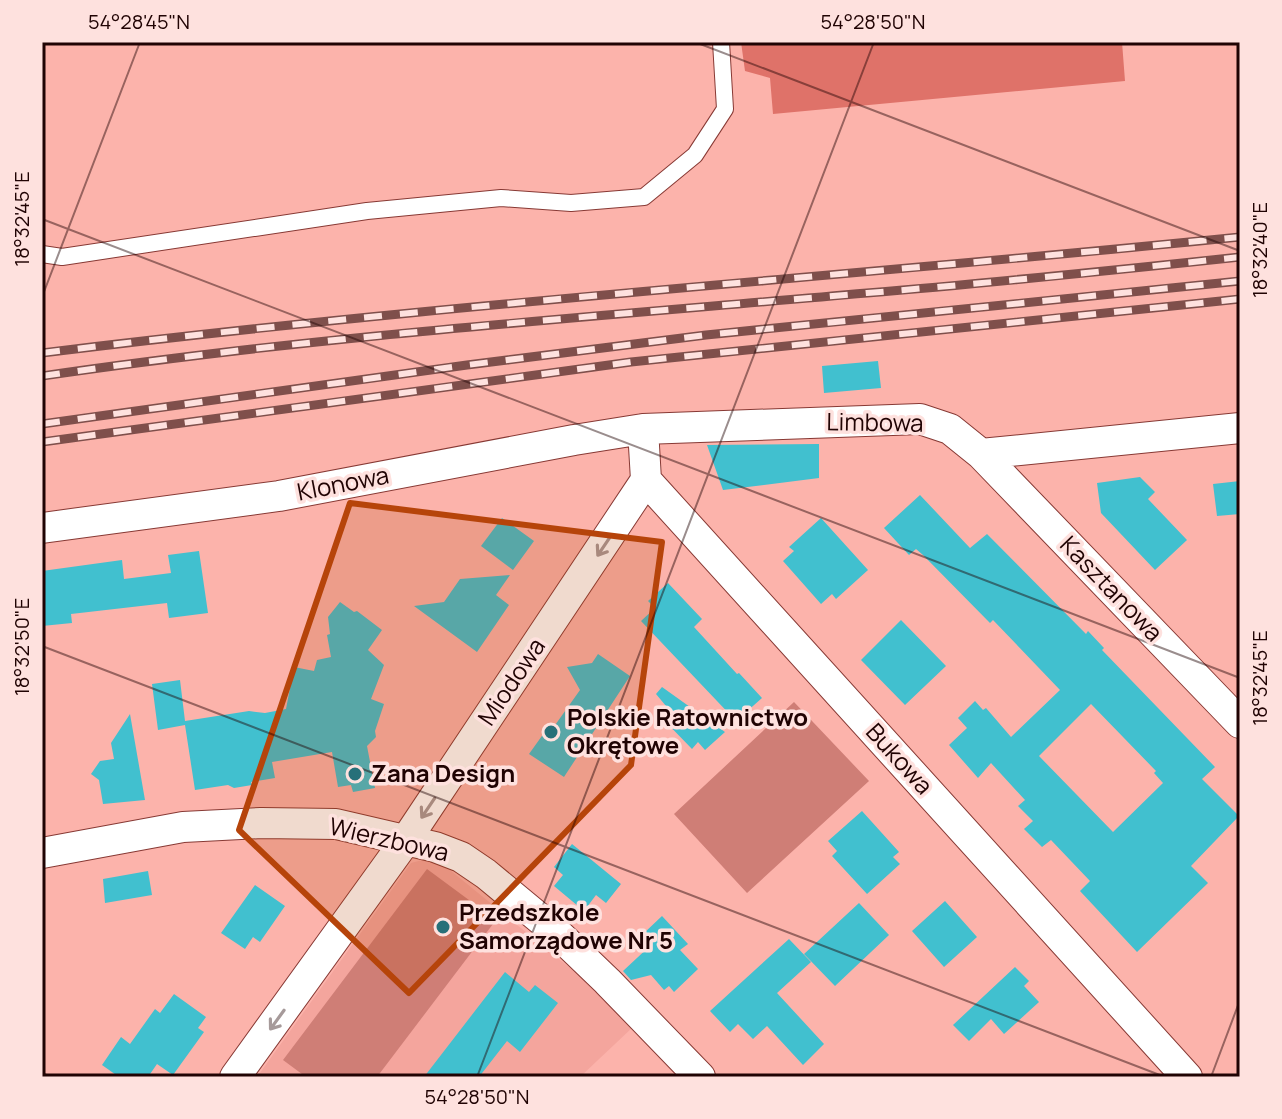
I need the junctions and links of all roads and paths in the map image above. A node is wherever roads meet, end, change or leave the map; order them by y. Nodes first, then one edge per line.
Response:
1 (721, 42) edge
2 (42, 254) edge
3 (1240, 428) edge
4 (643, 429) junction
5 (981, 454) junction
6 (646, 480) junction
7 (42, 528) edge
8 (1240, 723) edge
9 (406, 840) junction
10 (42, 853) edge
11 (235, 1077) edge
12 (700, 1077) edge
13 (1187, 1077) edge

1 - 2 lane
3 - 5 street
4 - 5 street, Limbowa
4 - 6 street
4 - 7 street, Klonowa
5 - 8 street, Kasztanowa
6 -> 9 street, Miodowa
6 - 13 street, Bukowa
9 - 10 street, Wierzbowa
9 -> 11 street, Miodowa
9 - 12 street, Wierzbowa

